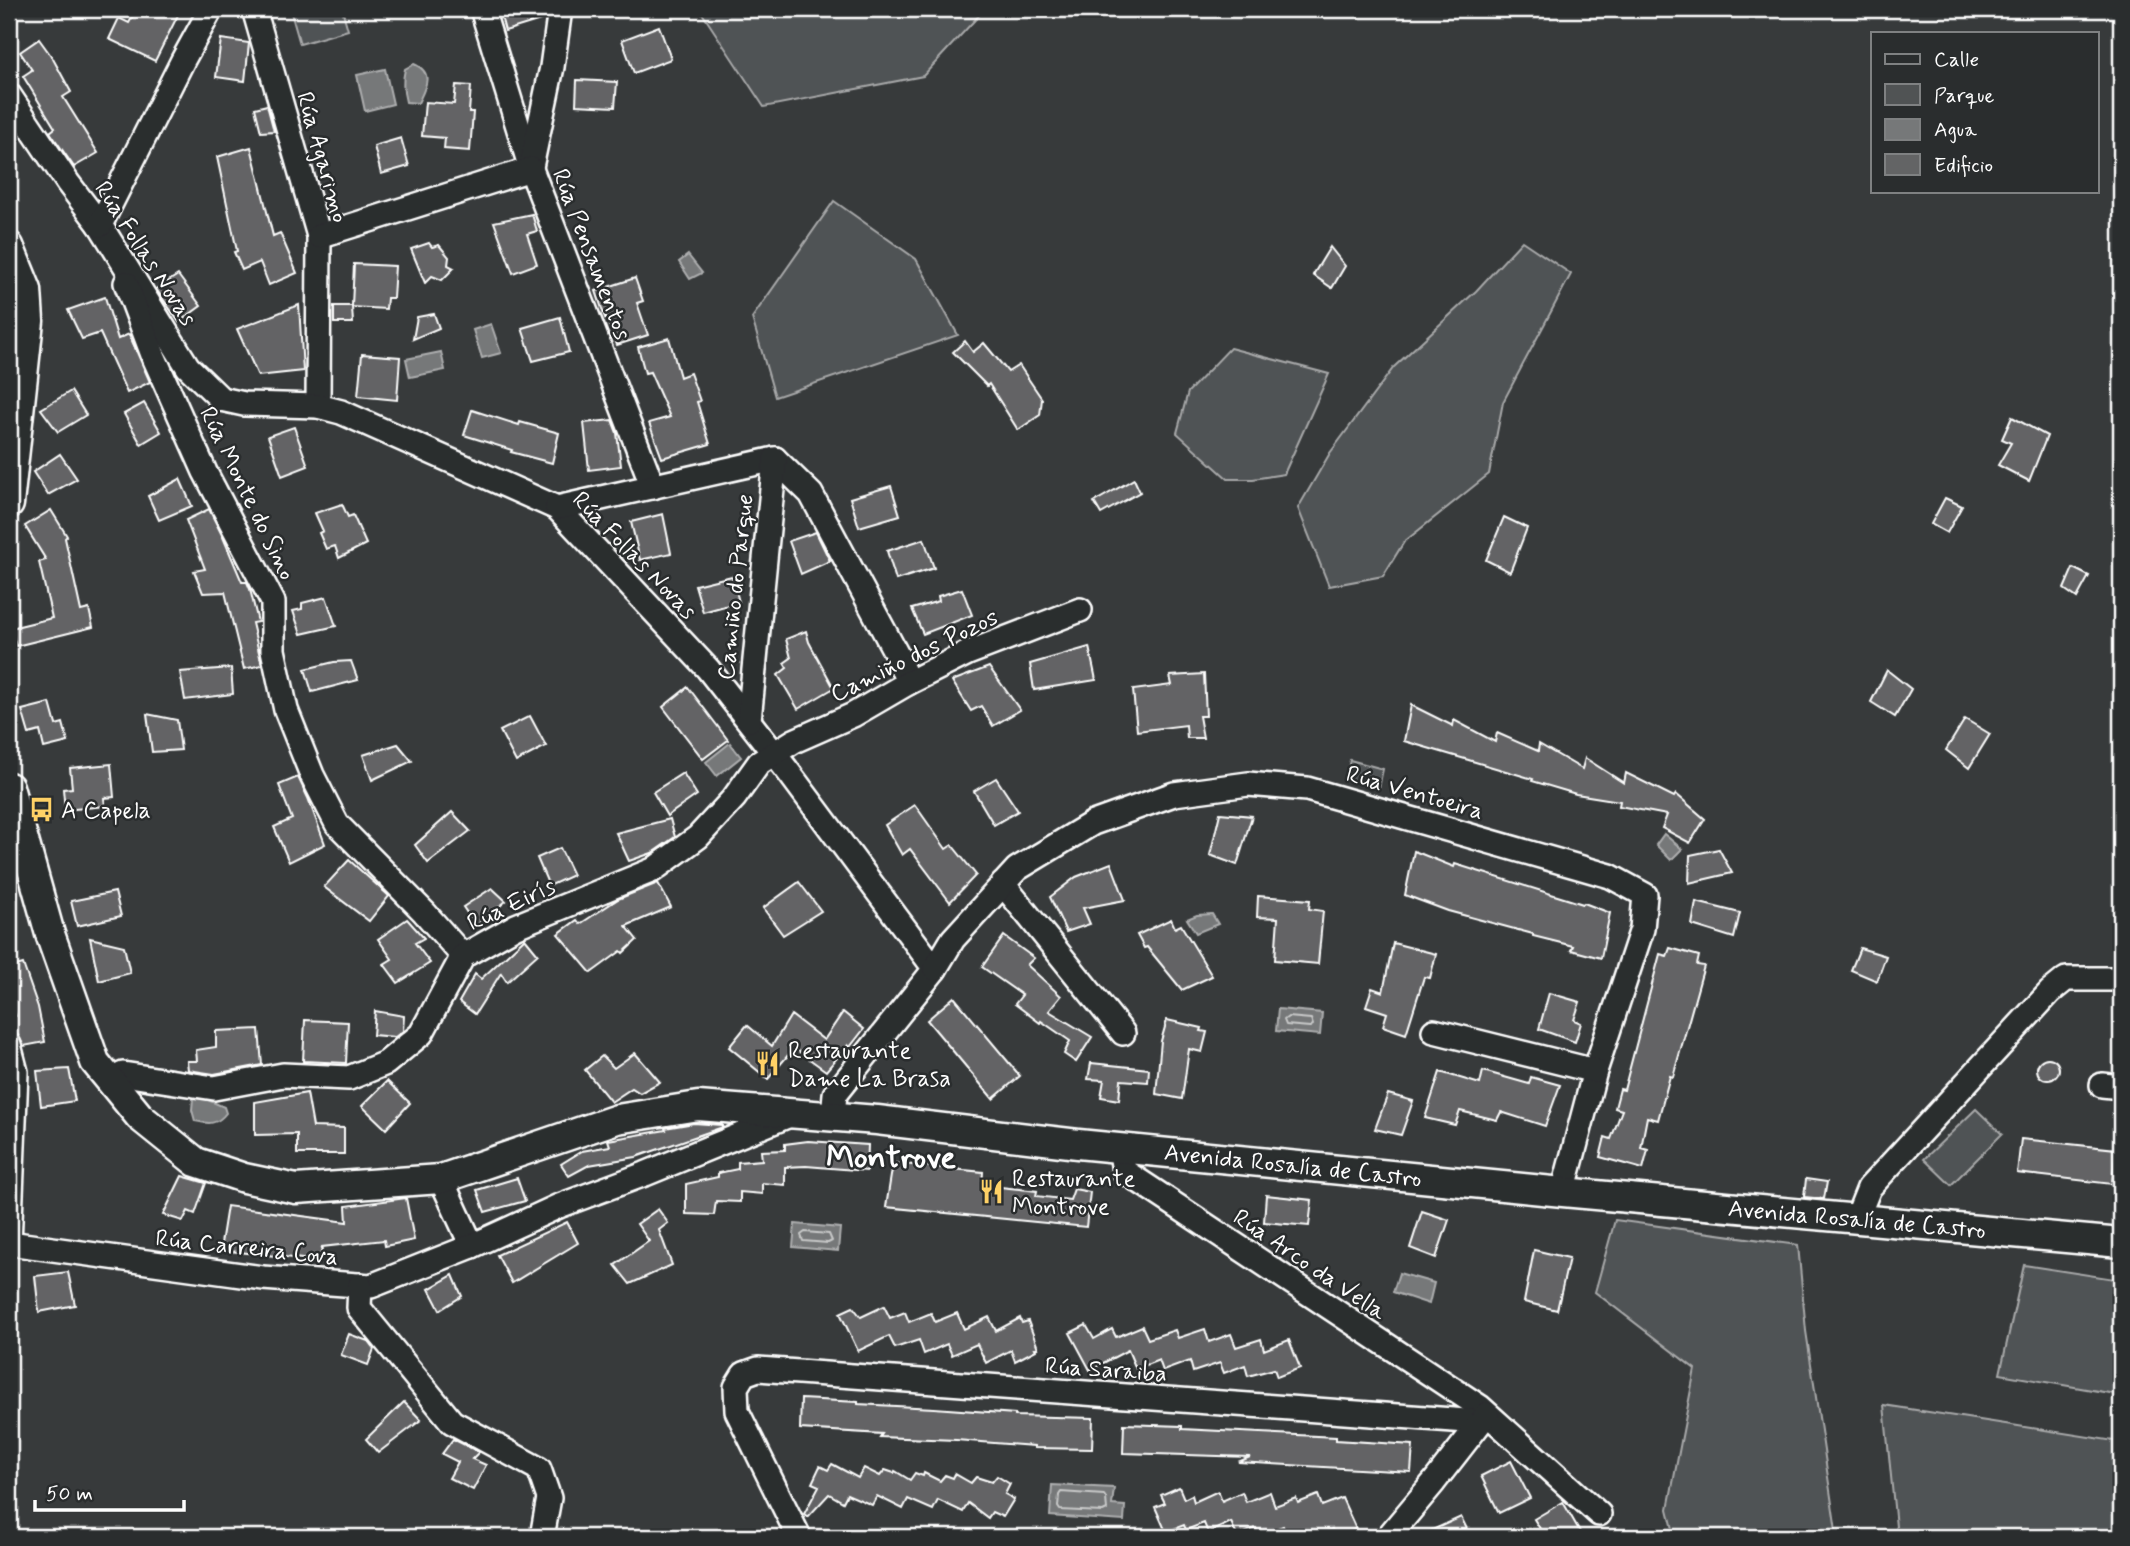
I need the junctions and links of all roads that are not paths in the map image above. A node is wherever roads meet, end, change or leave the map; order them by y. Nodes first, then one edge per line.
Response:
1 (211, 9) edge
2 (254, 9) edge
3 (482, 9) edge
4 (560, 9) edge
5 (9, 95) edge
6 (531, 169) junction
7 (100, 225) junction
8 (319, 236) junction
9 (9, 246) edge
10 (118, 253) junction
11 (318, 407) junction
12 (775, 459) junction
13 (653, 487) junction
14 (9, 504) edge
15 (557, 508) junction
16 (1080, 610) dead end
17 (908, 683) junction
18 (749, 720) junction
19 (775, 754) junction
20 (9, 787) edge
21 (1003, 884) junction
22 (463, 956) junction
23 (935, 969) junction
24 (2121, 979) edge
25 (1434, 1031) dead end
26 (1123, 1033) dead end
27 (9, 1045) edge
28 (1595, 1071) junction
29 (111, 1081) junction
30 (796, 1112) junction
31 (832, 1115) junction
32 (1120, 1147) junction
33 (441, 1179) junction
34 (1563, 1192) junction
35 (1860, 1219) junction
36 (2121, 1243) edge
37 (9, 1244) edge
38 (472, 1246) junction
39 (360, 1285) junction
40 (1484, 1418) junction
41 (1599, 1514) dead end
42 (542, 1537) edge
43 (799, 1537) edge
44 (1388, 1537) edge

1 - 7 street
2 - 8 street, Rúa Agarimo
3 - 6 street
4 - 6 street
5 - 7 street, Rúa Follas Novas
6 - 8 street, Rúa Pensamentos
6 - 13 street, Rúa Pensamentos
7 - 10 street, Rúa Follas Novas
8 - 11 street, Rúa Agarimo
9 - 14 street
10 - 11 street, Rúa Follas Novas
10 - 22 street, Rúa Monte do Sino
11 - 15 street, Rúa Follas Novas
12 - 13 street
12 - 17 street
12 - 18 street, Camiño do Parque
13 - 15 street
15 - 18 street, Rúa Follas Novas
16 - 17 street, Camiño dos Pozos
17 - 19 street, Camiño dos Pozos
18 - 19 street, Rúa Follas Novas
19 - 22 street, Rúa Eirís
19 - 23 street, Rúa Follas Novas
20 - 29 street, Avenida Rosalía de Castro
21 - 23 street, Rúa Ventoeira
21 - 26 street
21 - 28 street, Rúa Ventoeira
22 - 29 street, Rúa Eirís
23 - 31 street
24 - 35 street
25 - 28 street
27 - 37 street
28 - 34 street, Rúa Ventoeira
29 - 33 street, Avenida Rosalía de Castro
30 - 31 street, Avenida Rosalía de Castro
30 - 33 street, Avenida Rosalía de Castro
30 - 38 street, Rúa Carreira Cova
31 - 32 street, Avenida Rosalía de Castro
32 - 34 street, Avenida Rosalía de Castro
32 - 40 street, Rúa Arco da Vella
33 - 38 street
34 - 35 street, Avenida Rosalía de Castro
35 - 36 street, Avenida Rosalía de Castro
37 - 39 street, Rúa Carreira Cova
38 - 39 street, Rúa Carreira Cova
39 - 42 street
40 - 41 street, Rúa Arco da Vella
40 - 43 street, Rúa Saraiba
40 - 44 street

